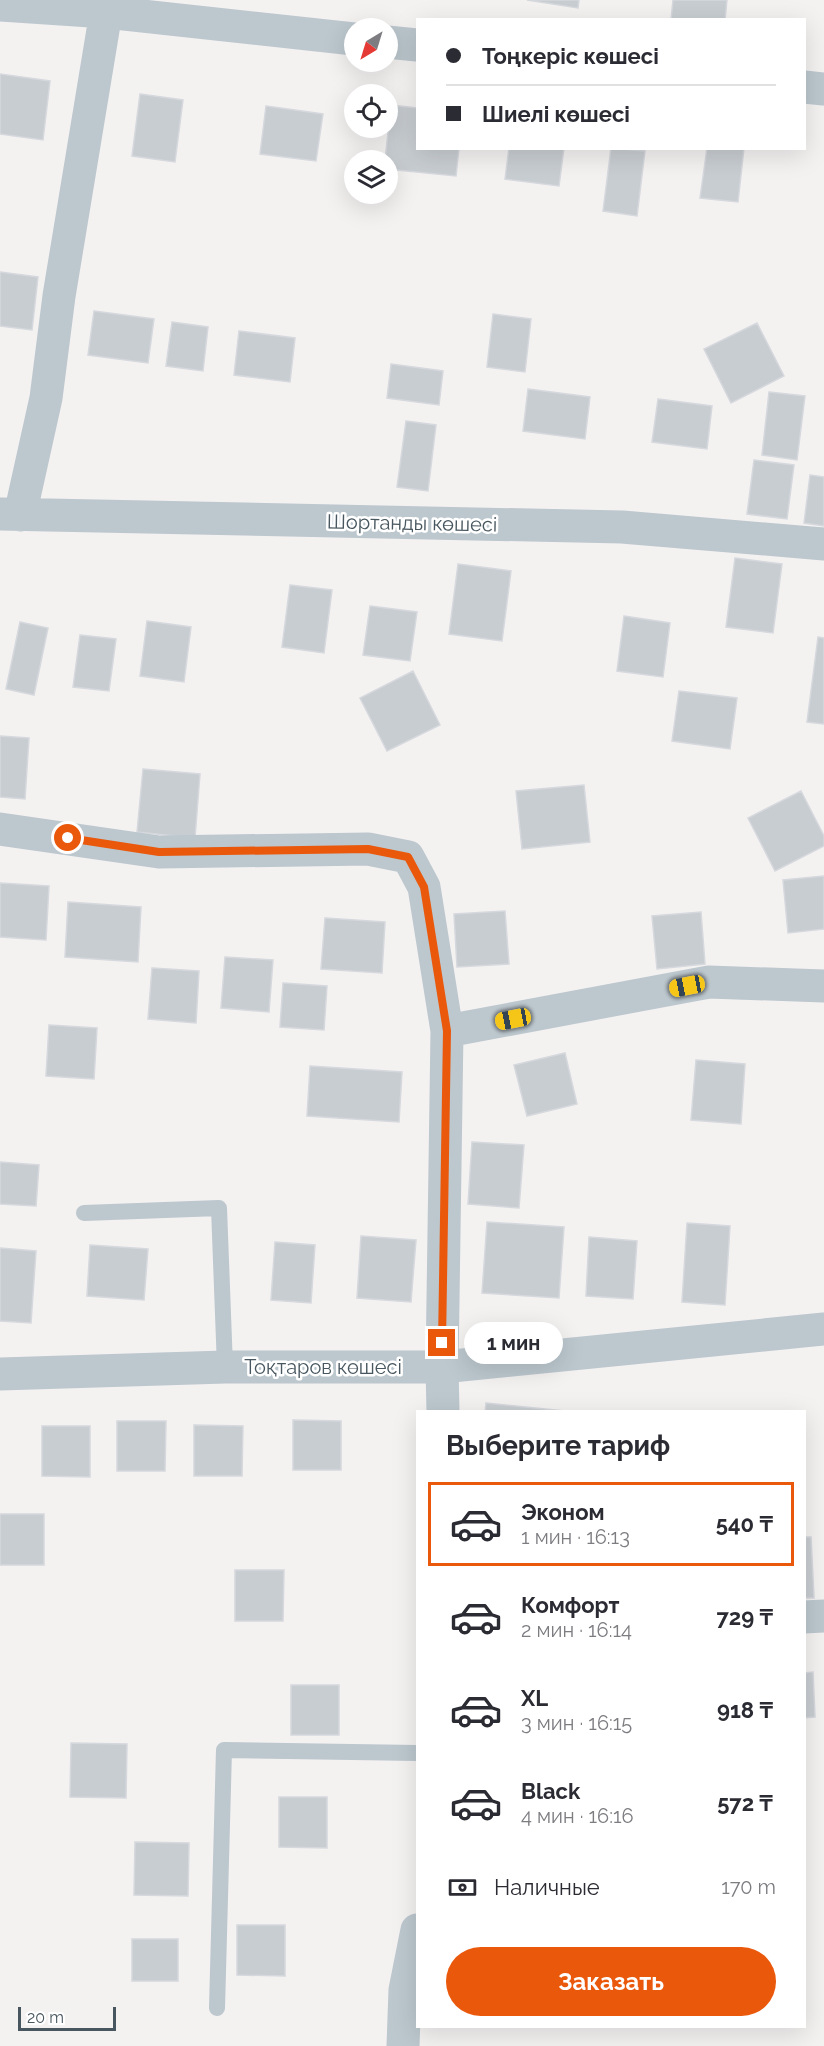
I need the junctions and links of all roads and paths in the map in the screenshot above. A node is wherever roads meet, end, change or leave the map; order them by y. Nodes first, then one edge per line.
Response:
1 (0, 5) edge
2 (106, 12) junction
3 (344, 38) edge
4 (398, 43) edge
5 (416, 45) edge
6 (806, 87) edge
7 (824, 89) edge
8 (10, 515) edge
9 (824, 544) edge
10 (0, 829) edge
11 (824, 986) edge
12 (447, 1031) junction
13 (84, 1213) dead end
14 (824, 1329) edge
15 (225, 1367) junction
16 (442, 1367) junction
17 (0, 1374) edge
18 (443, 1410) edge
19 (824, 1616) edge
20 (806, 1617) edge
21 (416, 1753) edge
22 (416, 1935) edge
23 (217, 2008) dead end
24 (403, 2046) edge

1 - 2 street
2 - 3 street
2 - 8 street
4 - 5 street
6 - 7 street
8 - 9 street, Шортанды көшесі
10 - 12 street
11 - 12 street
12 - 16 street
13 - 15 lane
14 - 16 street, Тоқтаров көшесі
15 - 16 street, Тоқтаров көшесі
15 - 17 street, Тоқтаров көшесі
16 - 18 street
19 - 20 street
21 - 23 lane
22 - 24 street

